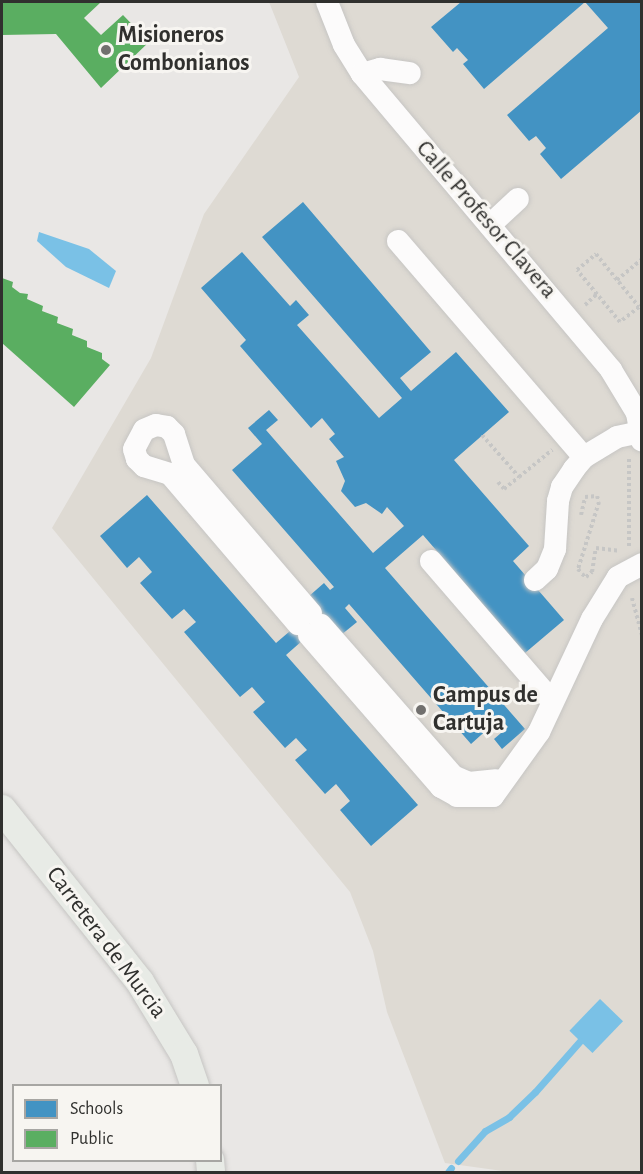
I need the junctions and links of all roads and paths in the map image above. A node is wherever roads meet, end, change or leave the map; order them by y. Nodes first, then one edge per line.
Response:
1 (327, 2) edge
2 (410, 73) dead end
3 (362, 74) junction
4 (518, 200) dead end
5 (490, 225) junction
6 (398, 241) dead end
7 (642, 259) edge
8 (617, 280) junction
9 (597, 294) junction
10 (584, 305) dead end
11 (482, 435) dead end
12 (636, 436) edge
13 (559, 445) dead end
14 (584, 457) junction
15 (519, 477) junction
16 (498, 482) dead end
17 (580, 521) dead end
18 (431, 561) dead end
19 (630, 562) edge
20 (535, 580) dead end
21 (310, 624) junction
22 (642, 635) edge
23 (552, 700) junction
24 (2, 809) edge
25 (194, 1084) edge

1 - 3 street, Calle Profesor Clavera
2 - 3 street
3 - 5 street, Calle Profesor Clavera
4 - 5 street
5 - 12 street, Calle Profesor Clavera
6 - 14 street
7 - 8 path
8 - 9 path
8 - 9 path
9 - 10 path
11 - 15 path
12 - 14 street
12 - 19 path
13 - 15 path
14 - 20 street
15 - 16 path
17 - 19 path
18 - 23 street
19 - 22 path
19 - 23 street
21 - 21 street
21 - 23 street
24 - 25 main road, Carretera de Murcia

